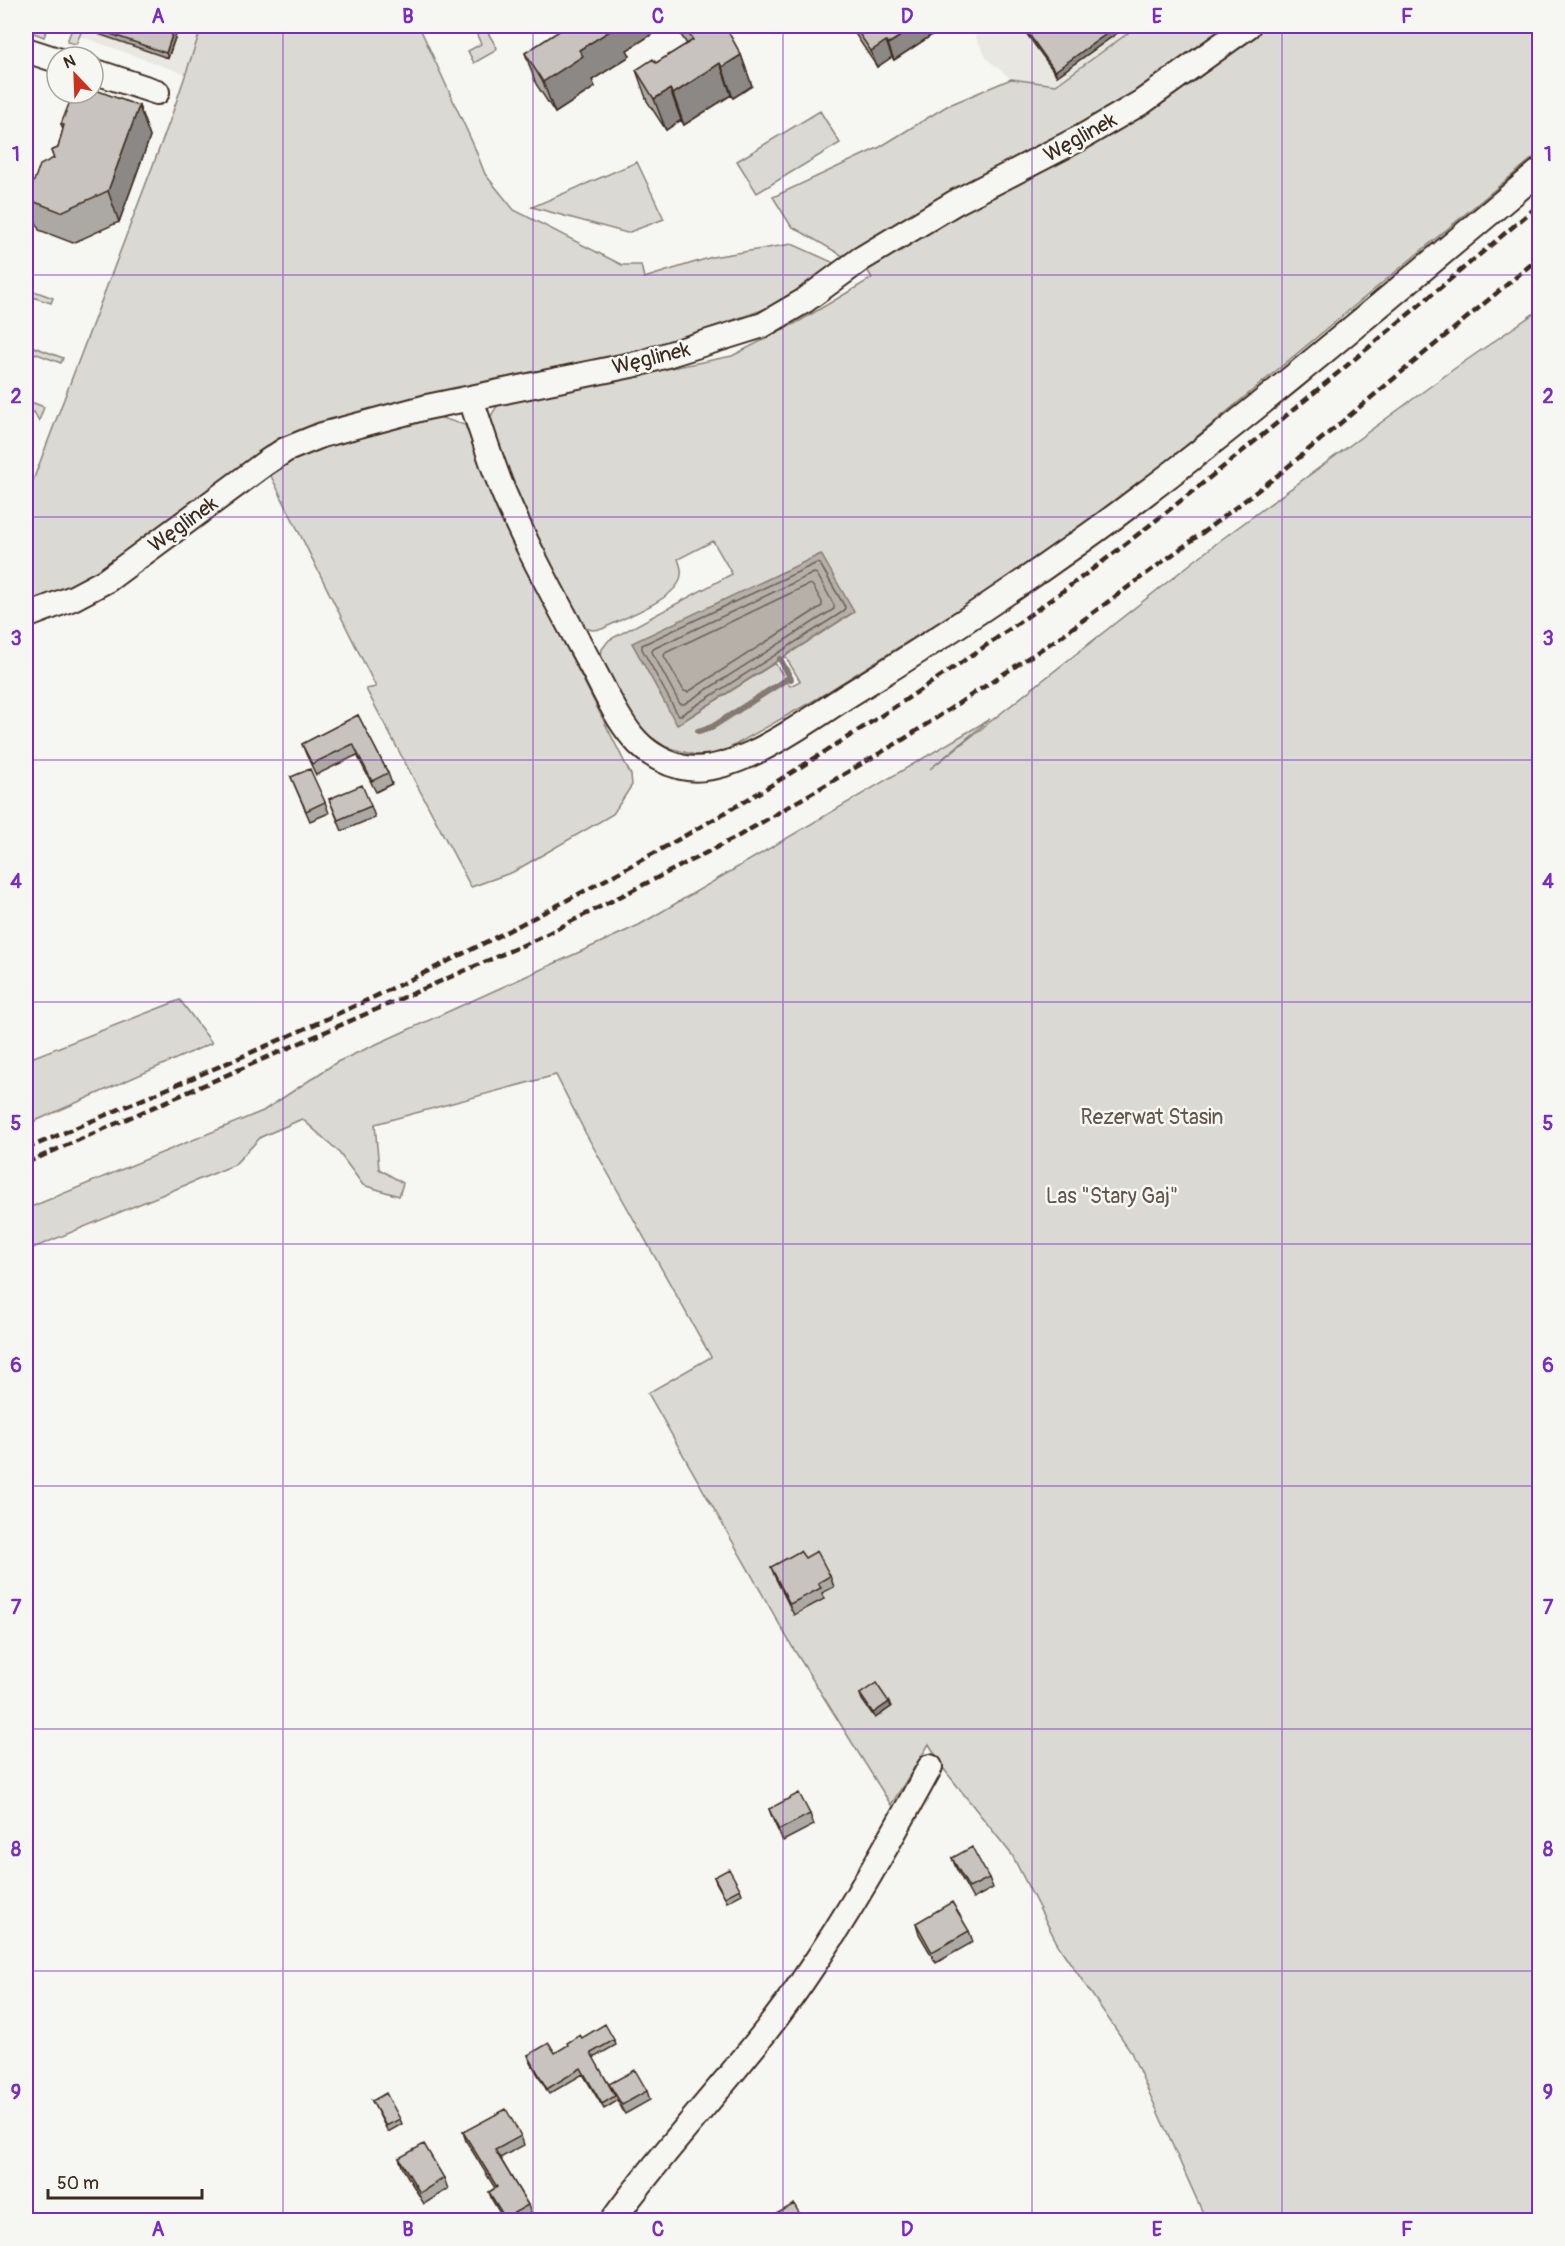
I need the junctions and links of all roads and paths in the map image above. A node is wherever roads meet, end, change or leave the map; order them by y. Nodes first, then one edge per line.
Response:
1 (1248, 26) edge
2 (26, 50) edge
3 (45, 56) edge
4 (105, 75) edge
5 (157, 92) dead end
6 (1539, 171) edge
7 (471, 399) junction
8 (26, 616) edge
9 (930, 1767) dead end
10 (613, 2220) edge

1 - 7 street, Węglinek
2 - 3 street
4 - 5 street
6 - 7 street
7 - 8 street, Węglinek
9 - 10 street

